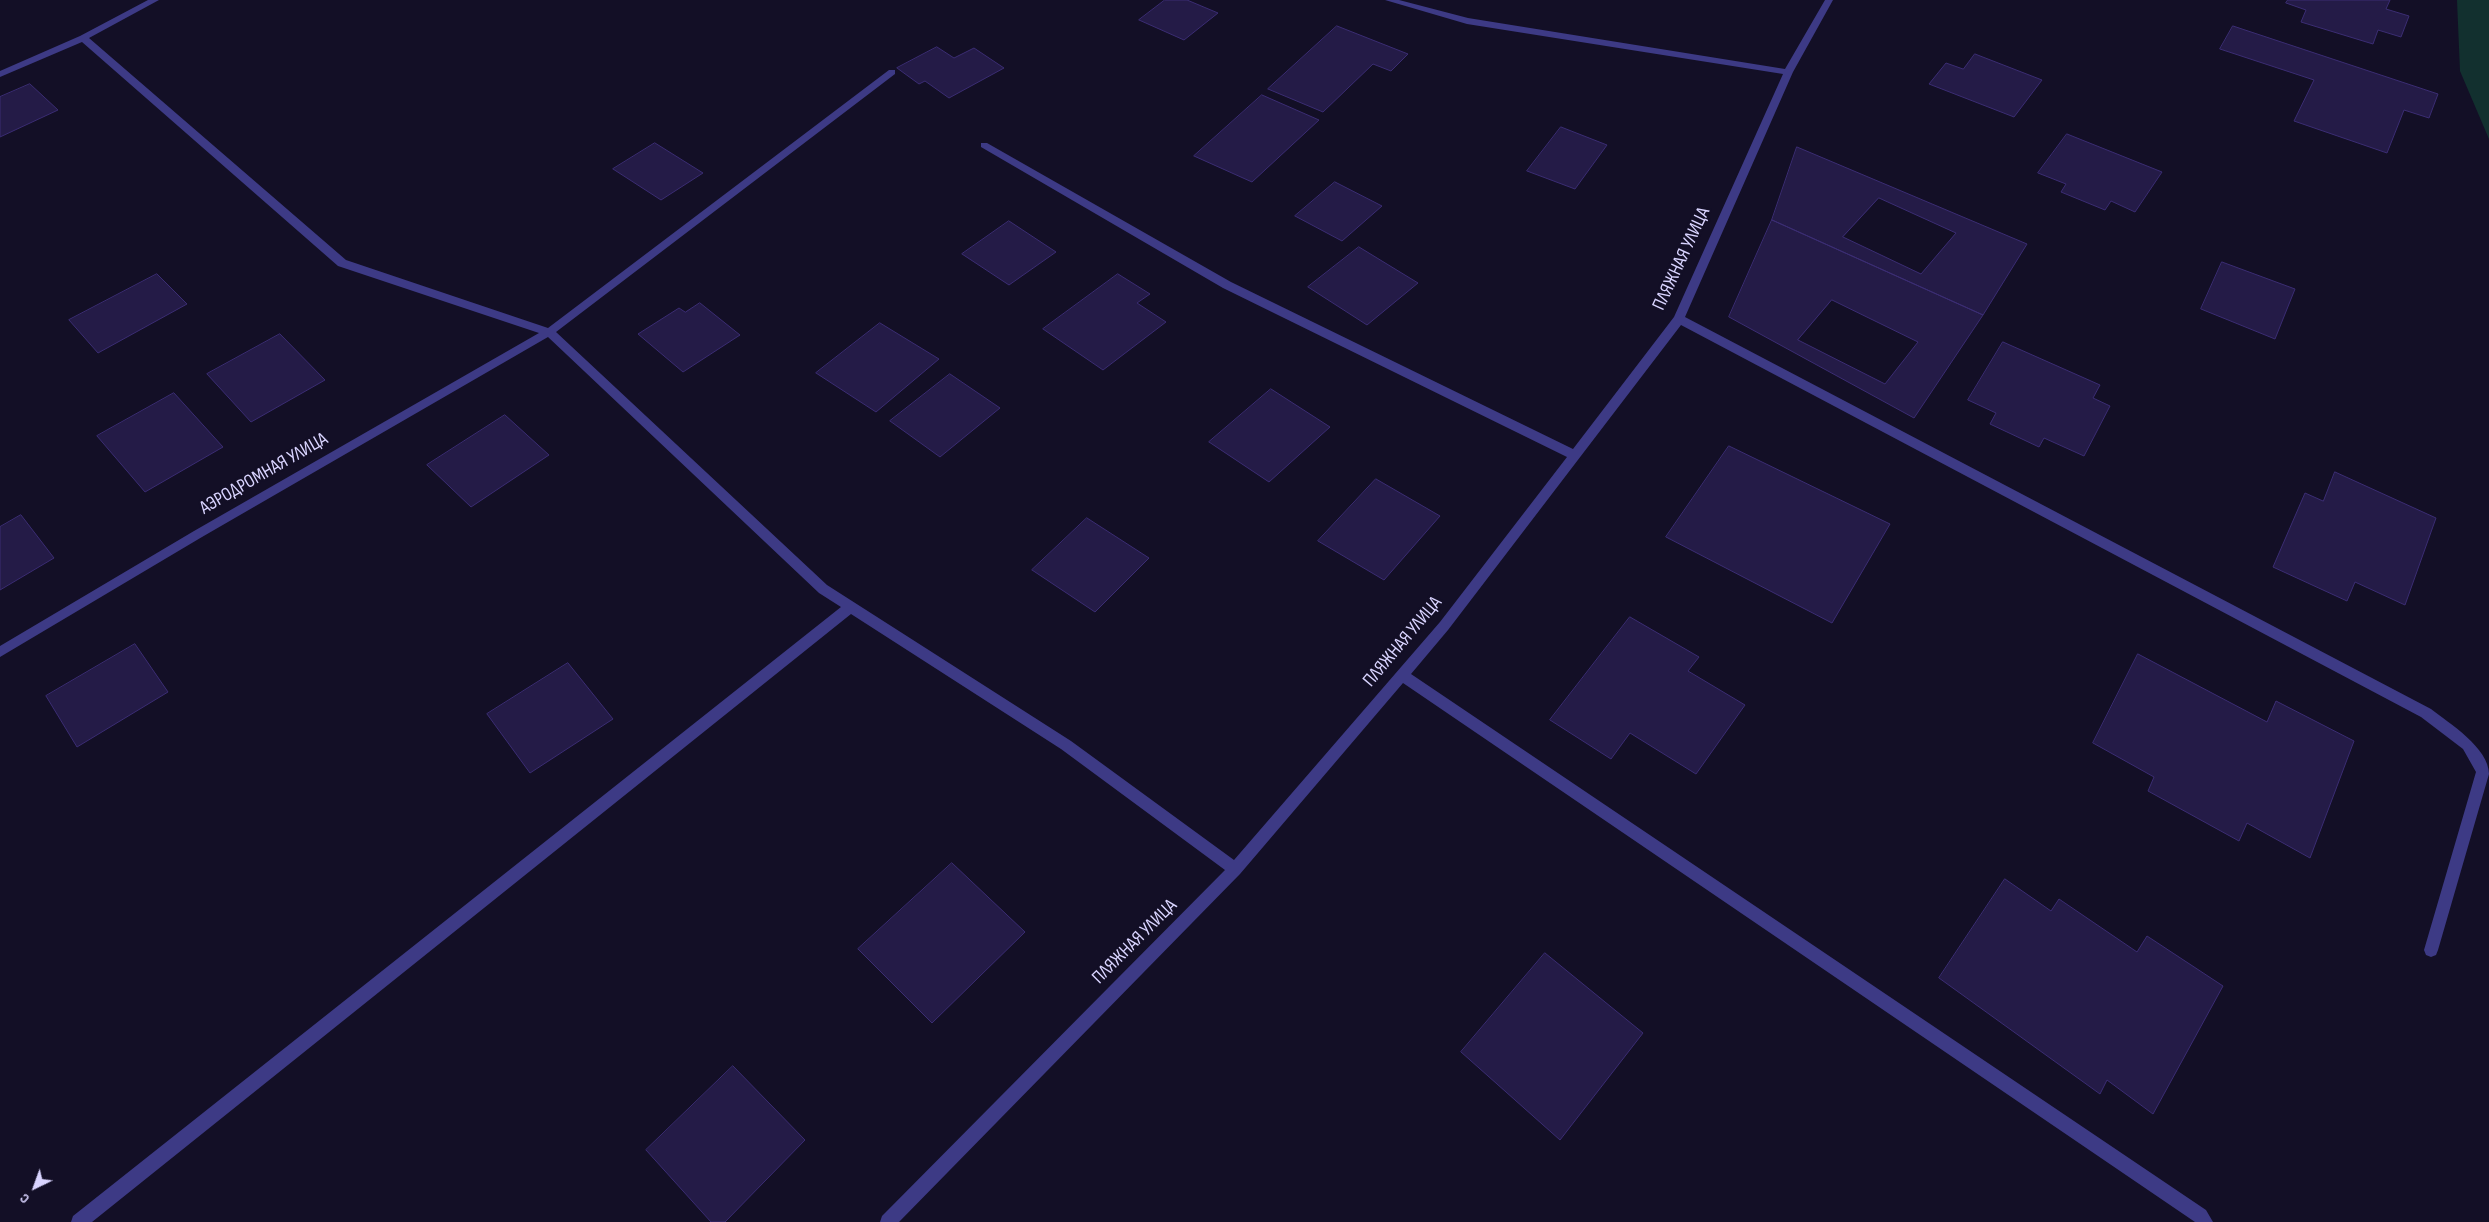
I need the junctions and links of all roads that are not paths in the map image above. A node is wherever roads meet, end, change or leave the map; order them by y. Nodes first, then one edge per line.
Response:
1 (156, 0) edge
2 (1389, 0) edge
3 (1829, 0) edge
4 (83, 38) junction
5 (892, 72) dead end
6 (1788, 72) junction
7 (0, 74) edge
8 (984, 145) dead end
9 (1679, 319) junction
10 (549, 332) junction
11 (1574, 455) junction
12 (849, 608) junction
13 (0, 652) edge
14 (1402, 675) junction
15 (1235, 870) junction
16 (2431, 950) dead end
17 (79, 1222) edge
18 (888, 1222) edge
19 (2205, 1222) edge

1 - 4 street
2 - 6 street
3 - 6 street, ПЛЯЖНАЯ УЛИЦА
4 - 7 street
4 - 10 street
5 - 10 street, АЭРОДРОМНАЯ УЛИЦА
6 - 9 street, ПЛЯЖНАЯ УЛИЦА
8 - 11 street
9 - 11 street, ПЛЯЖНАЯ УЛИЦА
9 - 16 street
10 - 12 street
10 - 13 street, АЭРОДРОМНАЯ УЛИЦА
11 - 14 street, ПЛЯЖНАЯ УЛИЦА
12 - 15 street
12 - 17 street
14 - 15 street, ПЛЯЖНАЯ УЛИЦА
14 - 19 street
15 - 18 street, ПЛЯЖНАЯ УЛИЦА

